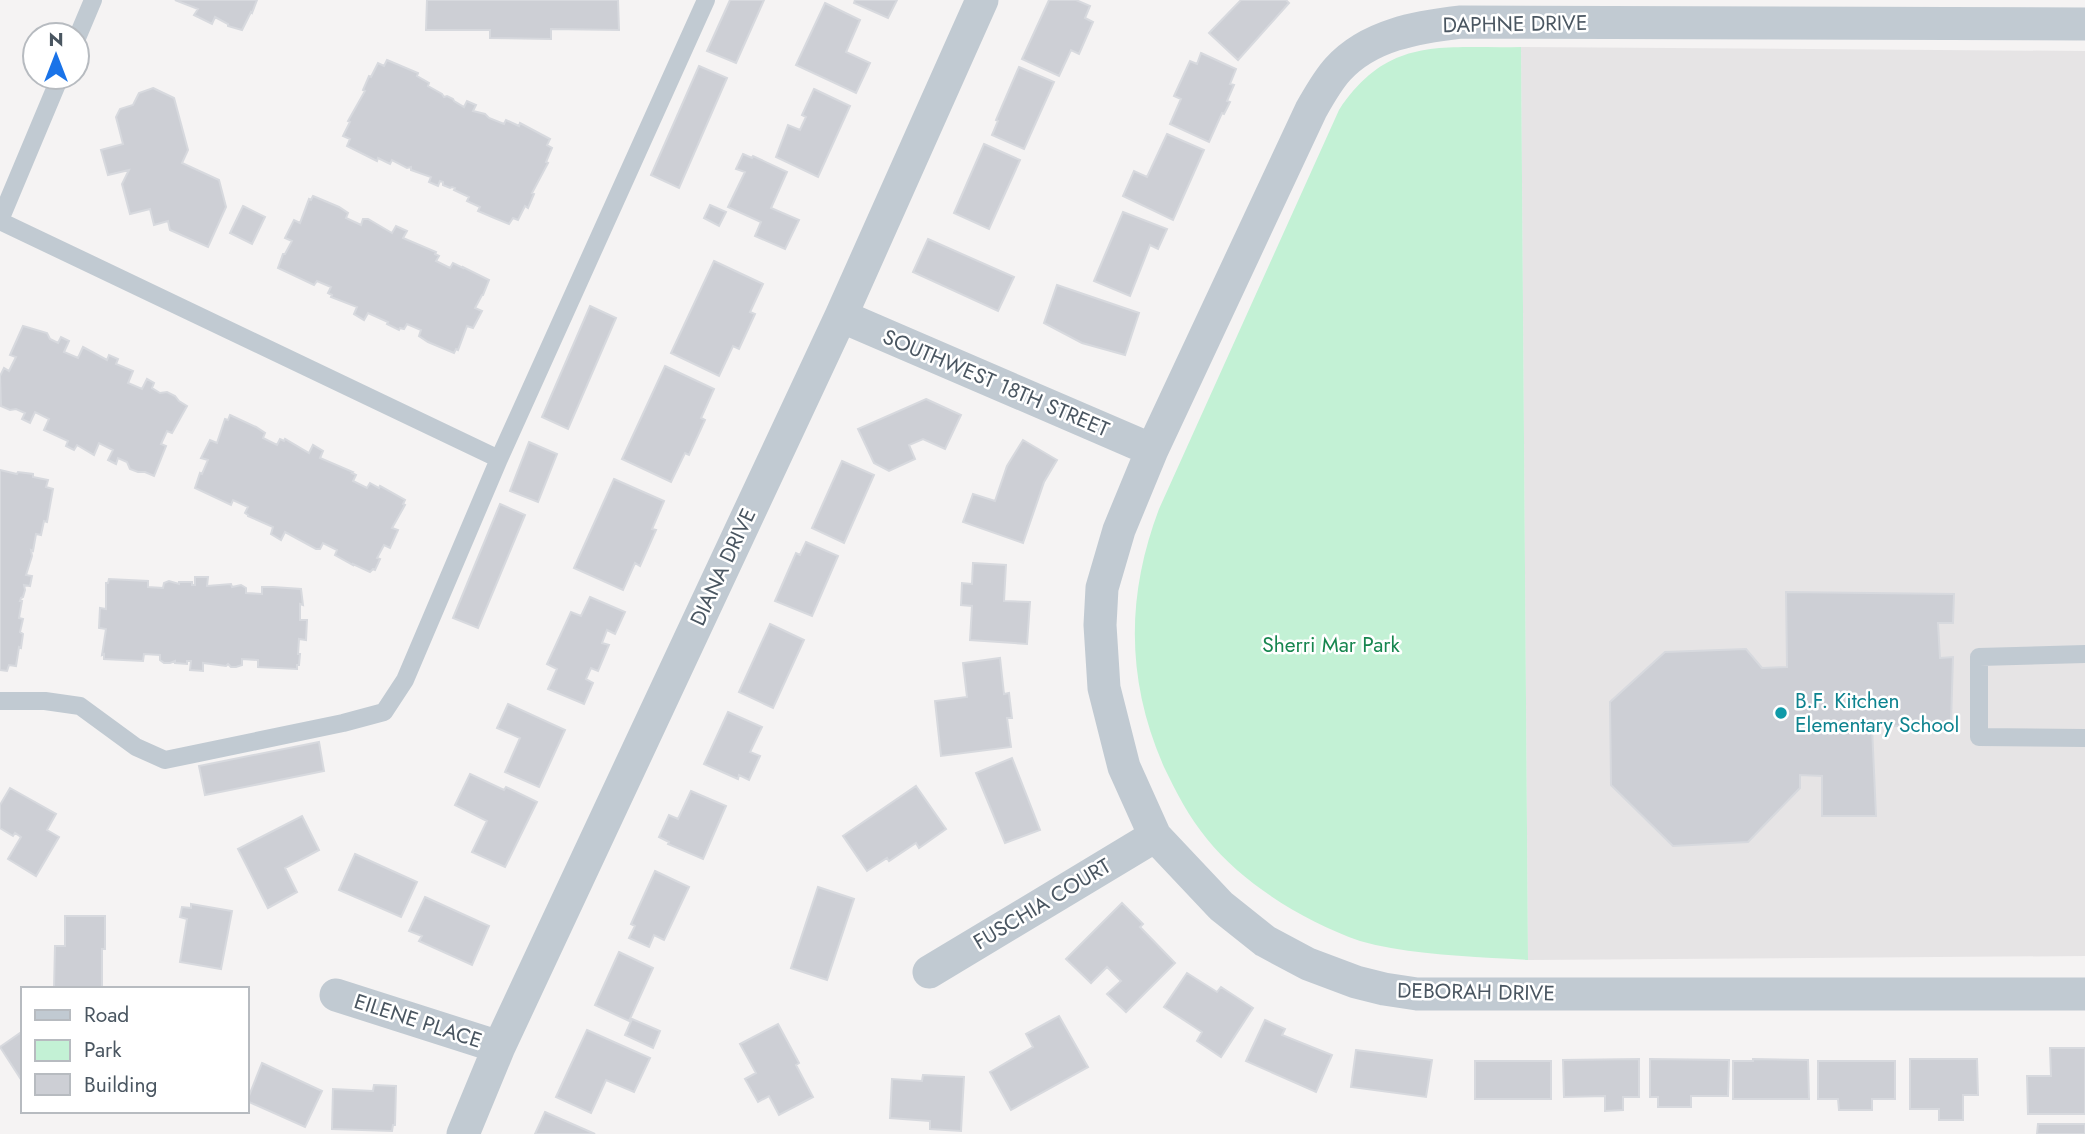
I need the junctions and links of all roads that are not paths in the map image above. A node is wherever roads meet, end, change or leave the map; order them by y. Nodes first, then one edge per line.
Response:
1 (93, 0) edge
2 (706, 0) edge
3 (982, 0) edge
4 (84, 21) edge
5 (2085, 24) edge
6 (54, 91) edge
7 (0, 220) edge
8 (841, 316) junction
9 (1152, 450) junction
10 (499, 459) junction
11 (2085, 654) edge
12 (0, 701) edge
13 (2085, 738) edge
14 (1155, 836) junction
15 (929, 972) dead end
16 (2085, 994) edge
17 (336, 995) dead end
18 (499, 1047) junction
19 (463, 1134) edge

1 - 4 lane
2 - 10 lane
3 - 8 street, DIANA DRIVE
5 - 9 street, DAPHNE DRIVE
6 - 7 lane
7 - 10 lane
8 - 9 street, SOUTHWEST 18TH STREET
8 - 18 street, DIANA DRIVE
9 - 14 street, DEBORAH DRIVE
10 - 12 lane
11 - 13 lane
14 - 15 street, FUSCHIA COURT
14 - 16 street, DEBORAH DRIVE
17 - 18 street, EILENE PLACE
18 - 19 street, DIANA DRIVE

